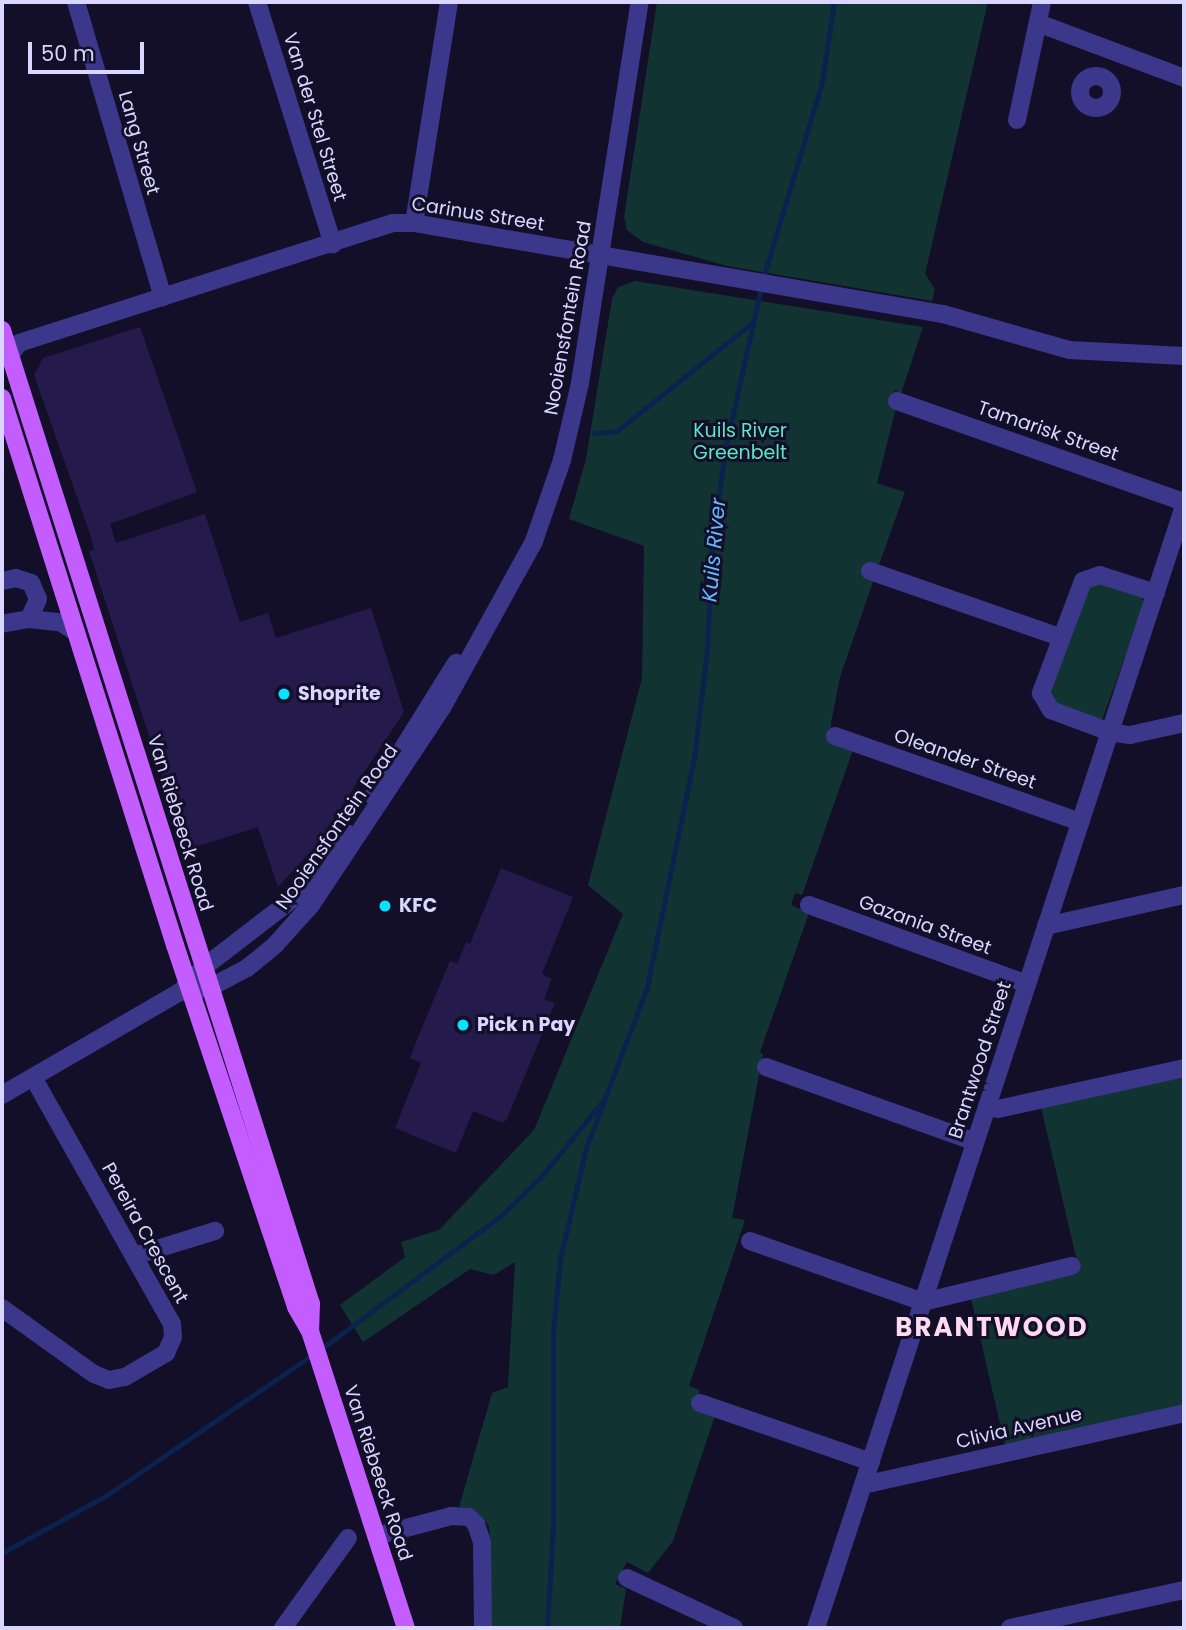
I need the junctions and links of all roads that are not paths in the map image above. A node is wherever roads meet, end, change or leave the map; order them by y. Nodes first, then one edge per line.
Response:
1 (76, 2) edge
2 (257, 2) edge
3 (450, 2) edge
4 (640, 2) edge
5 (1042, 2) edge
6 (1038, 23) junction
7 (1113, 52) junction
8 (1102, 76) dead end
9 (1184, 78) edge
10 (1017, 120) dead end
11 (414, 223) junction
12 (333, 244) junction
13 (602, 256) junction
14 (163, 297) junction
15 (6, 343) edge
16 (1147, 355) junction
17 (1184, 356) edge
18 (1184, 364) edge
19 (2, 398) edge
20 (897, 401) dead end
21 (1184, 504) edge
22 (1177, 551) edge
23 (870, 571) dead end
24 (2, 581) edge
25 (1156, 593) junction
26 (29, 618) junction
27 (2, 624) edge
28 (486, 626) junction
29 (76, 632) junction
30 (1059, 637) junction
31 (1184, 723) edge
32 (1110, 732) junction
33 (835, 736) dead end
34 (1080, 822) junction
35 (1184, 895) edge
36 (809, 905) dead end
37 (1046, 926) junction
38 (204, 967) junction
39 (1027, 984) junction
40 (211, 987) junction
41 (186, 989) junction
42 (766, 1067) dead end
43 (1184, 1068) edge
44 (33, 1077) junction
45 (2, 1094) edge
46 (987, 1106) junction
47 (975, 1142) junction
48 (215, 1231) dead end
49 (750, 1241) dead end
50 (134, 1256) junction
51 (1072, 1266) dead end
52 (923, 1302) junction
53 (2, 1308) edge
54 (310, 1331) junction
55 (700, 1403) dead end
56 (1184, 1413) edge
57 (871, 1462) junction
58 (863, 1485) junction
59 (376, 1536) junction
60 (348, 1538) dead end
61 (627, 1578) dead end
62 (1184, 1590) edge
63 (283, 1628) edge
64 (406, 1628) edge
65 (483, 1628) edge
66 (734, 1628) edge
67 (816, 1628) edge
68 (1010, 1628) edge

1 - 14 street, Lang Street
2 - 12 street, Van der Stel Street
3 - 11 street
4 - 13 street, Nooiensfontein Road
5 - 6 street
6 - 7 street
6 - 10 street
7 - 8 street
7 - 9 street
11 - 12 street, Carinus Street
11 - 13 street, Carinus Street
12 - 14 street, Carinus Street
13 - 16 street, Carinus Street
13 - 28 street, Nooiensfontein Road
14 - 15 street, Carinus Street
15 - 38 main road, Van Riebeeck Road
16 - 17 street, Carinus Street
16 - 18 street, Carinus Street
19 - 29 main road, Van Riebeeck Road
20 - 21 street, Tamarisk Street
21 - 22 street, Brantwood Street
22 - 25 street, Brantwood Street
23 - 30 street
24 - 26 street
25 - 30 street
25 - 32 street, Brantwood Street
26 - 27 street
26 - 29 street
28 - 38 street, Nooiensfontein Road
28 - 40 street, Nooiensfontein Road
29 - 41 main road, Van Riebeeck Road
30 - 32 street
31 - 32 street
32 - 34 street, Brantwood Street
33 - 34 street, Oleander Street
34 - 37 street, Brantwood Street
35 - 37 street
36 - 39 street, Gazania Street
37 - 39 street, Brantwood Street
38 - 40 main road, Van Riebeeck Road
38 - 41 street, Nooiensfontein Road
39 - 46 street, Brantwood Street
40 - 41 street, Nooiensfontein Road
40 - 54 main road, Van Riebeeck Road
41 - 44 street
41 - 54 main road, Van Riebeeck Road
42 - 47 street
43 - 46 street
44 - 45 street
44 - 50 street, Pereira Crescent
46 - 47 street, Brantwood Street
47 - 52 street, Brantwood Street
48 - 50 street
49 - 52 street
50 - 53 street, Pereira Crescent
51 - 52 street
52 - 57 street, Brantwood Street
54 - 59 main road, Van Riebeeck Road
55 - 57 street
56 - 58 street, Clivia Avenue
57 - 58 street, Brantwood Street
58 - 67 street, Brantwood Street
59 - 64 main road, Van Riebeeck Road
59 - 65 street
60 - 63 street
61 - 66 street
62 - 68 street

